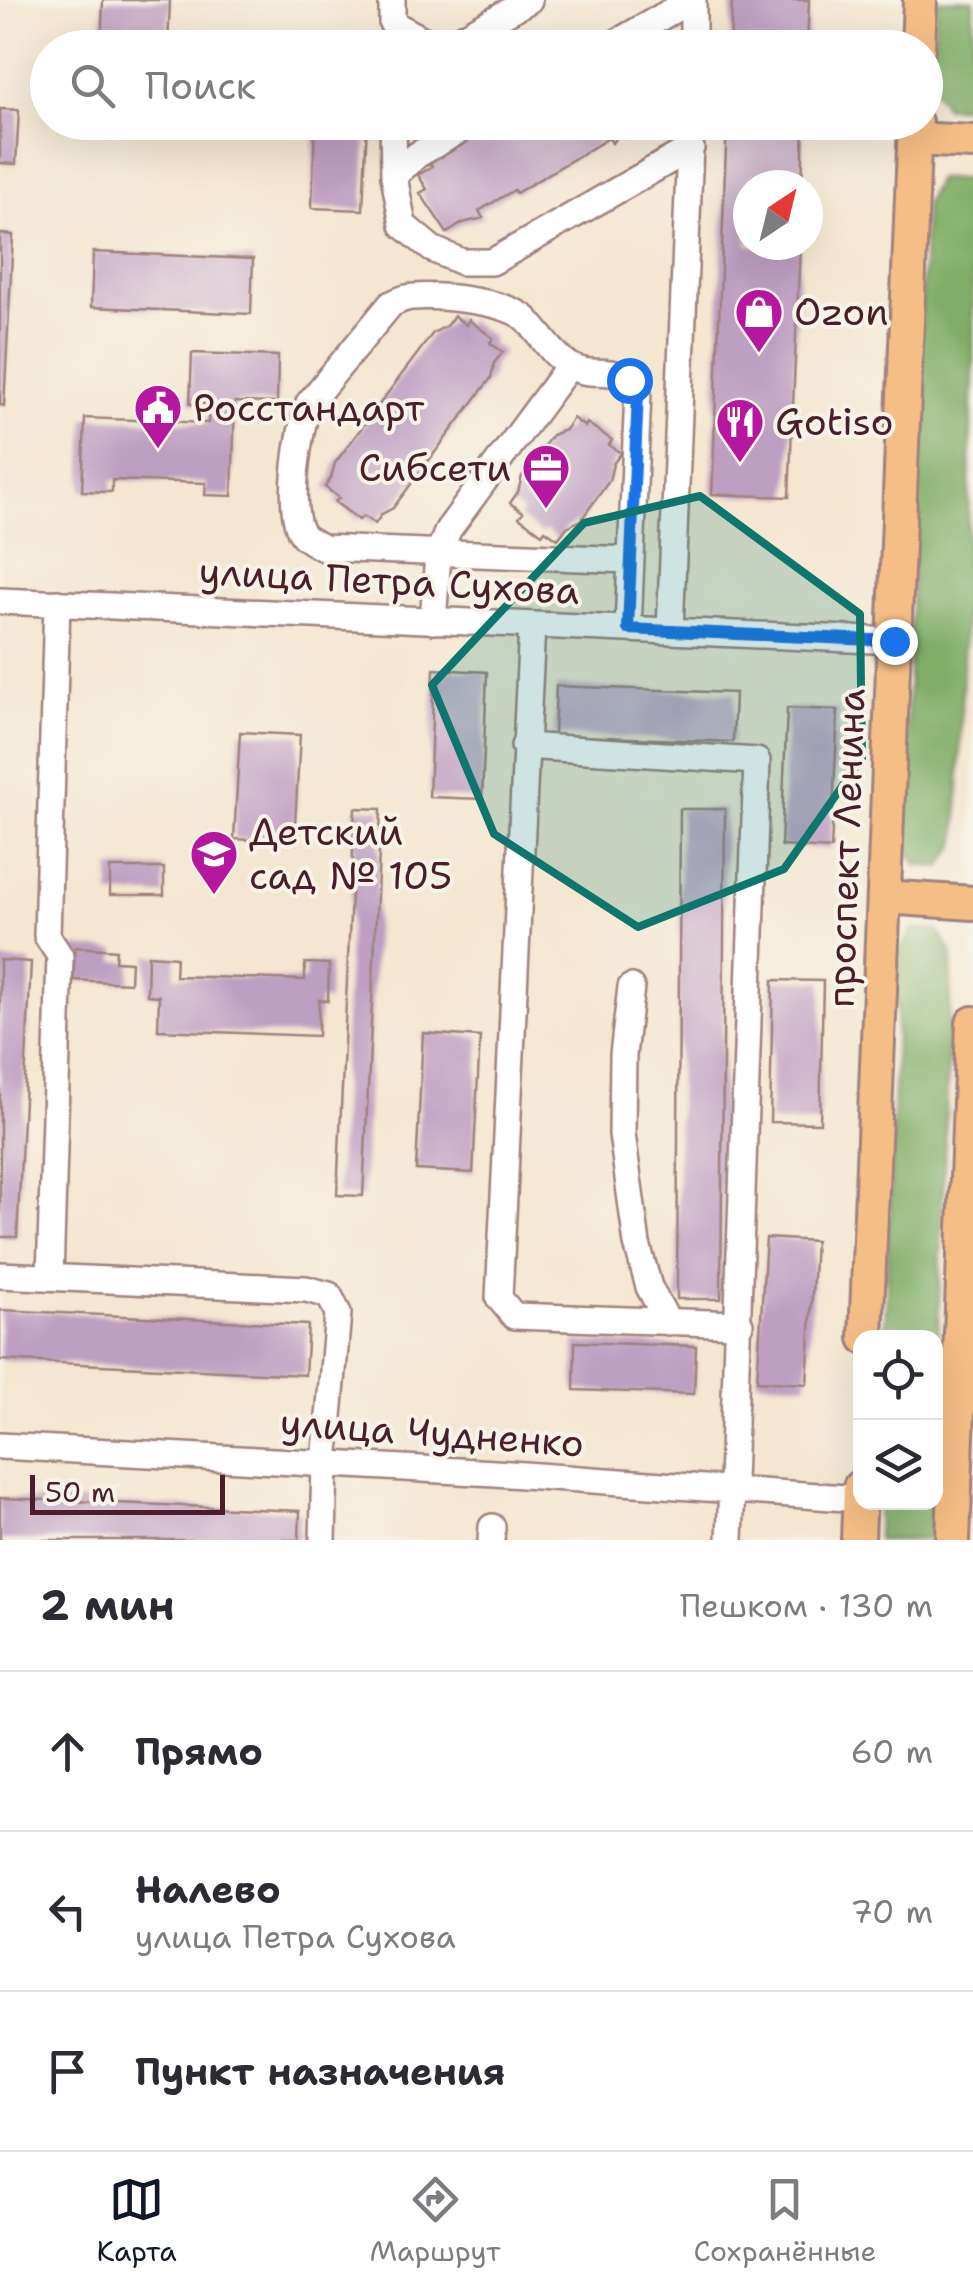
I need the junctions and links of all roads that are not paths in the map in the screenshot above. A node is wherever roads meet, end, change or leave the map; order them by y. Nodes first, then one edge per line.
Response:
1 (529, 0) edge
2 (692, 0) edge
3 (920, 0) edge
4 (475, 30) edge
5 (639, 30) edge
6 (692, 30) edge
7 (919, 30) edge
8 (943, 136) edge
9 (394, 140) edge
10 (443, 140) edge
11 (683, 140) edge
12 (691, 140) edge
13 (914, 140) edge
14 (973, 142) edge
15 (394, 176) junction
16 (569, 366) junction
17 (438, 555) junction
18 (630, 560) junction
19 (0, 601) edge
20 (57, 603) junction
21 (433, 621) junction
22 (532, 625) junction
23 (628, 629) junction
24 (670, 631) junction
25 (894, 641) junction
26 (524, 746) junction
27 (884, 897) junction
28 (973, 903) edge
29 (631, 986) dead end
30 (973, 1023) edge
31 (0, 1275) edge
32 (50, 1278) junction
33 (668, 1322) junction
34 (740, 1324) junction
35 (866, 1330) edge
36 (0, 1446) edge
37 (965, 1446) edge
38 (325, 1463) junction
39 (734, 1490) junction
40 (853, 1498) edge
41 (859, 1510) edge
42 (323, 1540) edge
43 (730, 1540) edge
44 (858, 1540) edge
45 (952, 1540) edge

1 - 4 street
2 - 5 street
2 - 6 street
3 - 7 main road
8 - 14 main road
9 - 15 street
10 - 15 street
11 - 15 street
12 - 24 street
13 - 25 main road, проспект Ленина
16 - 17 street
16 - 17 street
16 - 18 street
17 - 18 street
17 - 21 street
18 - 23 street
19 - 20 street, улица Петра Сухова
20 - 21 street, улица Петра Сухова
20 - 32 street
21 - 22 street, улица Петра Сухова
22 - 23 street, улица Петра Сухова
22 - 26 street
23 - 24 street, улица Петра Сухова
24 - 25 street, улица Петра Сухова
25 - 27 main road, проспект Ленина
26 - 33 street
26 - 34 street
27 - 28 main road
27 - 35 main road, проспект Ленина
29 - 33 street
30 - 37 main road
31 - 32 street
32 - 38 street
33 - 34 street
34 - 39 street
36 - 38 street, улица Чудненко
37 - 45 main road
38 - 39 street, улица Чудненко
38 - 42 street
39 - 40 street, улица Чудненко
39 - 43 street
41 - 44 main road

